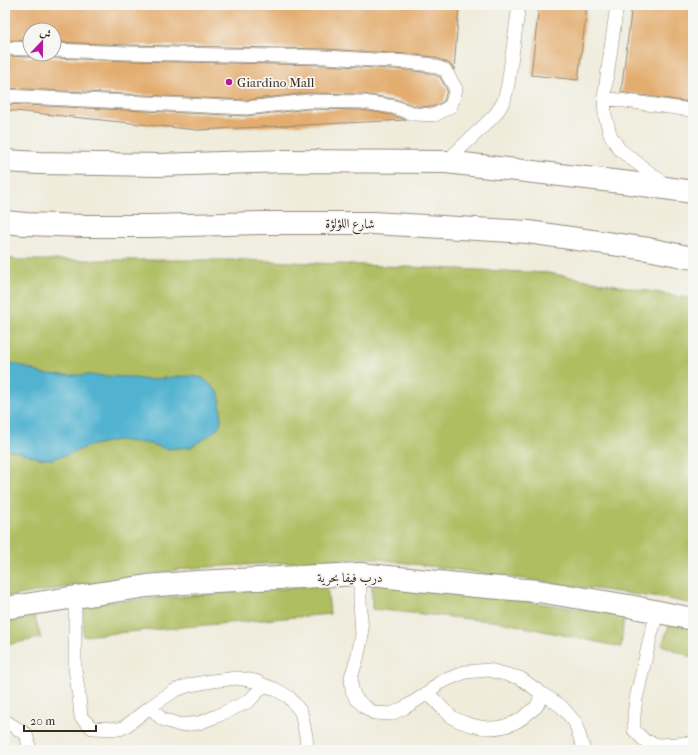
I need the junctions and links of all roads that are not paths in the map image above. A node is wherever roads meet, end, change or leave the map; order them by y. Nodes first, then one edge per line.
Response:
1 (519, 5) edge
2 (617, 5) edge
3 (5, 48) edge
4 (22, 49) edge
5 (62, 50) edge
6 (5, 96) edge
7 (604, 98) junction
8 (693, 109) edge
9 (5, 161) edge
10 (446, 162) junction
11 (670, 188) junction
12 (693, 192) edge
13 (5, 222) edge
14 (693, 258) edge
15 (360, 574) junction
16 (75, 597) junction
17 (5, 608) edge
18 (658, 611) junction
19 (693, 619) edge
20 (264, 685) junction
21 (428, 693) junction
22 (541, 693) junction
23 (150, 707) junction
24 (5, 721) edge
25 (693, 743) edge
26 (30, 750) edge
27 (307, 750) edge
28 (582, 750) edge

1 - 10 lane
2 - 7 lane
3 - 4 lane
5 - 6 lane
7 - 8 lane
7 - 11 lane
9 - 10 main road
10 - 11 main road
11 - 12 main road
13 - 14 main road, شارع اللؤلؤة
15 - 16 main road, درب فيفا بحرية
15 - 18 main road, درب فيفا بحرية
15 - 21 lane
16 - 17 main road, درب فيفا بحرية
16 - 23 lane
18 - 19 main road, درب فيفا بحرية
18 - 25 lane
20 - 23 lane
20 - 23 lane
20 - 27 lane
21 - 22 lane
21 - 22 lane
22 - 28 lane
24 - 26 lane

